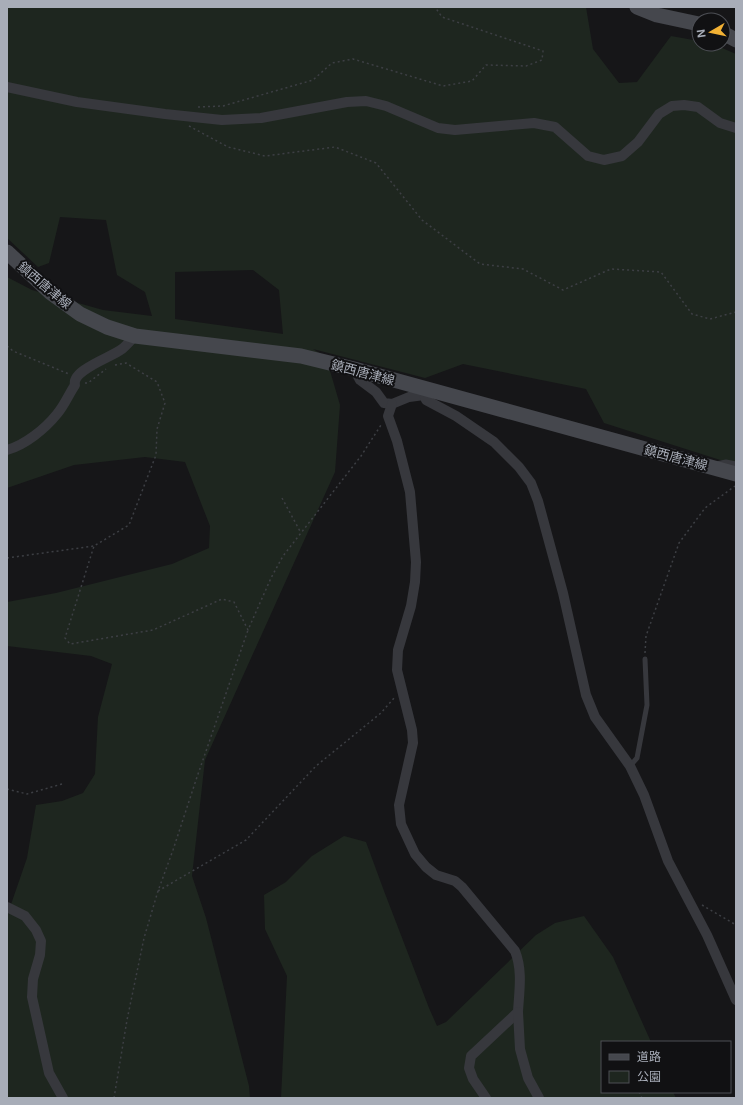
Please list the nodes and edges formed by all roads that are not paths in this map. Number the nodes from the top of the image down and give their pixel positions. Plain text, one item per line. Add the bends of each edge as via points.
1 (637, 7) edge
2 (691, 22) edge
3 (7, 87) edge
4 (736, 128) edge
5 (7, 252) edge
6 (135, 336) junction
7 (354, 369) junction
8 (425, 392) junction
9 (392, 404) junction
10 (7, 450) edge
11 (736, 464) edge
12 (705, 466) junction
13 (736, 474) edge
14 (645, 659) road end
15 (630, 766) junction
16 (7, 907) edge
17 (736, 1000) edge
18 (518, 1012) junction
19 (63, 1098) edge
20 (486, 1098) edge
21 (538, 1098) edge

1 - 2 main road via 657,15
3 - 4 street via 77,102 222,120 261,118 347,102 366,102 386,106 438,128 455,130 534,123 555,127 588,156 604,160 622,156 638,142 659,114 672,106 698,107 720,123
5 - 6 main road, 鎮西唐津線 via 51,293 80,314 107,327
6 - 7 main road, 鎮西唐津線 via 301,356
6 - 10 street via 121,350 98,362 75,381 57,414 35,436 16,448
7 - 8 main road, 鎮西唐津線
7 - 9 street via 360,380 376,392 384,403
8 - 9 street
8 - 12 main road, 鎮西唐津線
8 - 15 street via 426,400 456,416 494,442 531,483 563,593 586,695 595,717
9 - 18 street via 388,416 410,492 416,562 416,582 398,650 397,670 413,744 398,805 401,824 415,854 426,867 436,875 455,881 462,887 515,951 519,961 520,981
11 - 12 lane via 726,462
12 - 13 main road, 鎮西唐津線
14 - 15 lane via 648,705 637,758
15 - 17 street via 644,795 668,861 707,935
16 - 19 street via 25,916 41,941 32,997 49,1073
18 - 20 street via 471,1056 469,1068
18 - 21 street via 520,1049 528,1078

